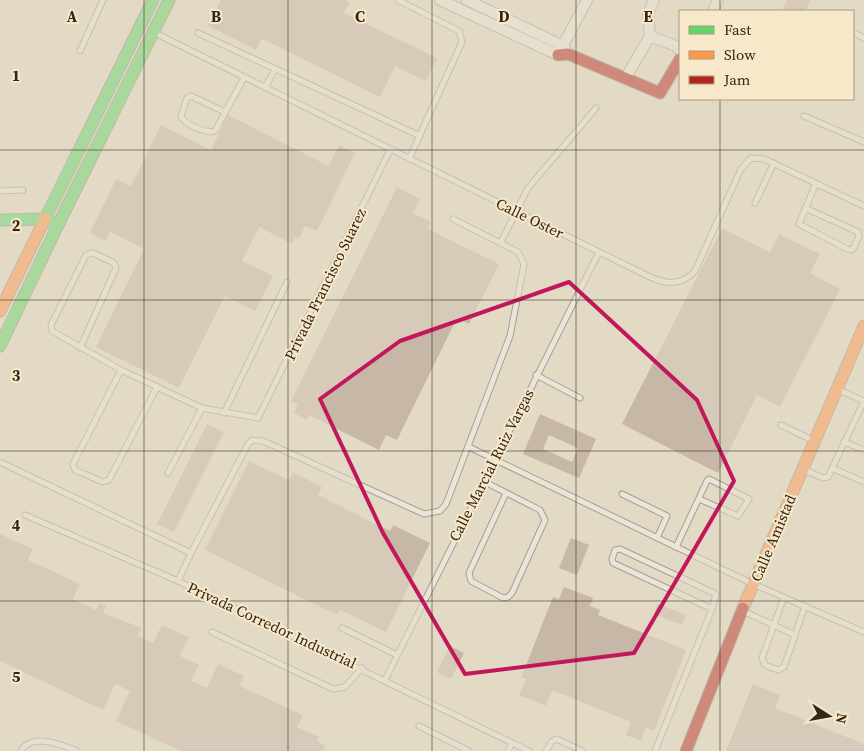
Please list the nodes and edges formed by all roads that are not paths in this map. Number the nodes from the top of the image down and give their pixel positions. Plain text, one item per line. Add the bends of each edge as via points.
1 (103, 0) edge
2 (153, 0) edge
3 (169, 0) edge
4 (398, 0) edge
5 (440, 0) edge
6 (468, 0) edge
7 (587, 0) edge
8 (654, 0) edge
9 (461, 4) edge
10 (141, 25) junction
11 (154, 32) junction
12 (198, 33) dead end
13 (650, 36) junction
14 (679, 49) edge
15 (80, 51) dead end
16 (563, 52) junction
17 (679, 61) edge
18 (275, 68) junction
19 (244, 78) junction
20 (625, 79) junction
21 (265, 88) junction
22 (596, 108) dead end
23 (225, 112) junction
24 (804, 116) dead end
25 (420, 136) junction
26 (864, 142) edge
27 (390, 150) junction
28 (409, 159) junction
29 (774, 163) junction
30 (816, 183) junction
31 (23, 190) dead end
32 (0, 191) edge
33 (755, 203) dead end
34 (864, 206) edge
35 (805, 208) junction
36 (515, 211) junction
37 (45, 219) junction
38 (453, 219) dead end
39 (0, 220) edge
40 (58, 225) junction
41 (501, 242) junction
42 (599, 252) junction
43 (287, 282) dead end
44 (0, 311) edge
45 (864, 326) edge
46 (0, 346) edge
47 (80, 348) junction
48 (121, 370) junction
49 (536, 375) junction
50 (157, 387) junction
51 (837, 389) junction
52 (580, 398) dead end
53 (864, 401) edge
54 (202, 408) junction
55 (224, 413) junction
56 (781, 425) dead end
57 (814, 441) junction
58 (844, 442) junction
59 (469, 447) junction
60 (864, 450) edge
61 (494, 459) junction
62 (0, 462) edge
63 (832, 468) junction
64 (802, 469) junction
65 (168, 474) dead end
66 (482, 481) junction
67 (864, 482) edge
68 (506, 493) junction
69 (622, 494) dead end
70 (699, 499) junction
71 (25, 515) dead end
72 (657, 538) junction
73 (676, 547) junction
74 (191, 553) junction
75 (178, 581) junction
76 (753, 584) junction
77 (784, 597) junction
78 (805, 606) junction
79 (712, 609) junction
80 (742, 611) junction
81 (774, 625) junction
82 (342, 628) dead end
83 (212, 632) dead end
84 (864, 632) edge
85 (795, 635) junction
86 (397, 655) junction
87 (362, 668) junction
88 (384, 680) junction
89 (419, 726) dead end
90 (512, 743) junction
91 (21, 751) edge
92 (77, 751) edge
93 (469, 751) edge
94 (508, 751) edge
95 (528, 751) edge
96 (546, 751) edge
97 (582, 751) edge
98 (655, 751) edge
99 (686, 751) edge

1 - 15 lane
2 - 10 main road
3 - 11 main road
4 - 25 lane via 459,31 462,36
5 - 9 street
6 - 16 street
7 - 16 street
8 - 13 street via 648,14
9 - 16 street
10 - 11 lane, Calle Oster
10 - 37 main road
11 - 19 lane, Calle Oster
11 - 40 main road
12 - 18 lane
13 - 14 street
13 - 20 street
16 - 20 main road
17 - 20 main road via 662,92
18 - 21 lane
18 - 25 lane
19 - 21 lane, Calle Oster
19 - 23 lane
21 - 27 lane, Calle Oster
22 - 36 lane via 528,188
23 - 23 lane via 212,132 183,120 181,116 187,98 192,96
24 - 26 lane
25 - 28 lane
27 - 28 lane, Calle Oster
27 - 55 lane, Privada Francisco Suarez via 258,418
28 - 36 lane, Calle Oster
29 - 30 lane, Calle Oster
29 - 33 lane
29 - 42 lane, Calle Oster via 751,158 745,163 700,264 682,282 656,280
30 - 34 lane, Calle Oster
30 - 35 lane
31 - 32 lane
35 - 35 lane via 800,226 849,250 853,249 858,232
36 - 41 lane
36 - 42 lane, Calle Oster
37 - 39 main road
37 - 40 main road
37 - 44 main road
38 - 41 lane
40 - 46 main road
41 - 59 lane via 518,252 524,264 513,326
42 - 49 lane, Calle Marcial Ruiz Vargas
43 - 55 lane
45 - 51 main road, Calle Amistad
47 - 47 lane via 116,268 114,263 93,253 86,255 50,325 52,331
47 - 48 lane
48 - 50 lane
48 - 50 lane via 73,464 75,470 103,482 109,480
49 - 52 lane
49 - 61 lane, Calle Marcial Ruiz Vargas
50 - 54 lane
51 - 53 lane
51 - 57 main road, Calle Amistad
53 - 58 lane
54 - 55 lane
54 - 65 lane
56 - 57 lane
57 - 64 main road, Calle Amistad
58 - 60 lane
58 - 63 lane
59 - 61 lane
59 - 74 lane, Privada Corredor Industrial via 446,504 432,514 424,514 263,441 252,440
61 - 66 lane, Calle Marcial Ruiz Vargas
61 - 72 lane
62 - 74 lane
63 - 64 lane via 826,478
63 - 67 lane
64 - 76 main road, Calle Amistad
66 - 68 lane
66 - 86 lane, Calle Marcial Ruiz Vargas
68 - 68 lane via 540,510 545,520 512,593 503,598 471,581 469,573
69 - 72 lane via 667,516
70 - 70 lane via 711,479 749,498 738,516
70 - 73 lane
71 - 75 lane
72 - 73 lane
73 - 76 lane
74 - 75 lane, Privada Corredor Industrial
75 - 87 lane, Privada Corredor Industrial
76 - 77 lane
76 - 80 main road, Calle Amistad
77 - 78 lane
77 - 81 lane
78 - 84 lane
78 - 85 lane
79 - 79 lane via 714,592 620,549 615,550 613,563
79 - 98 lane
80 - 81 lane
80 - 99 main road, Calle Amistad
81 - 85 lane
81 - 85 lane via 762,658 765,665 778,670 784,667
82 - 86 lane
83 - 87 lane via 333,689 345,686
86 - 88 lane, Calle Marcial Ruiz Vargas
87 - 88 lane, Privada Corredor Industrial
88 - 90 lane, Privada Corredor Industrial
89 - 93 lane
90 - 94 lane
90 - 95 lane, Privada Corredor Industrial
91 - 92 lane via 34,742 52,743
96 - 97 lane via 557,739

